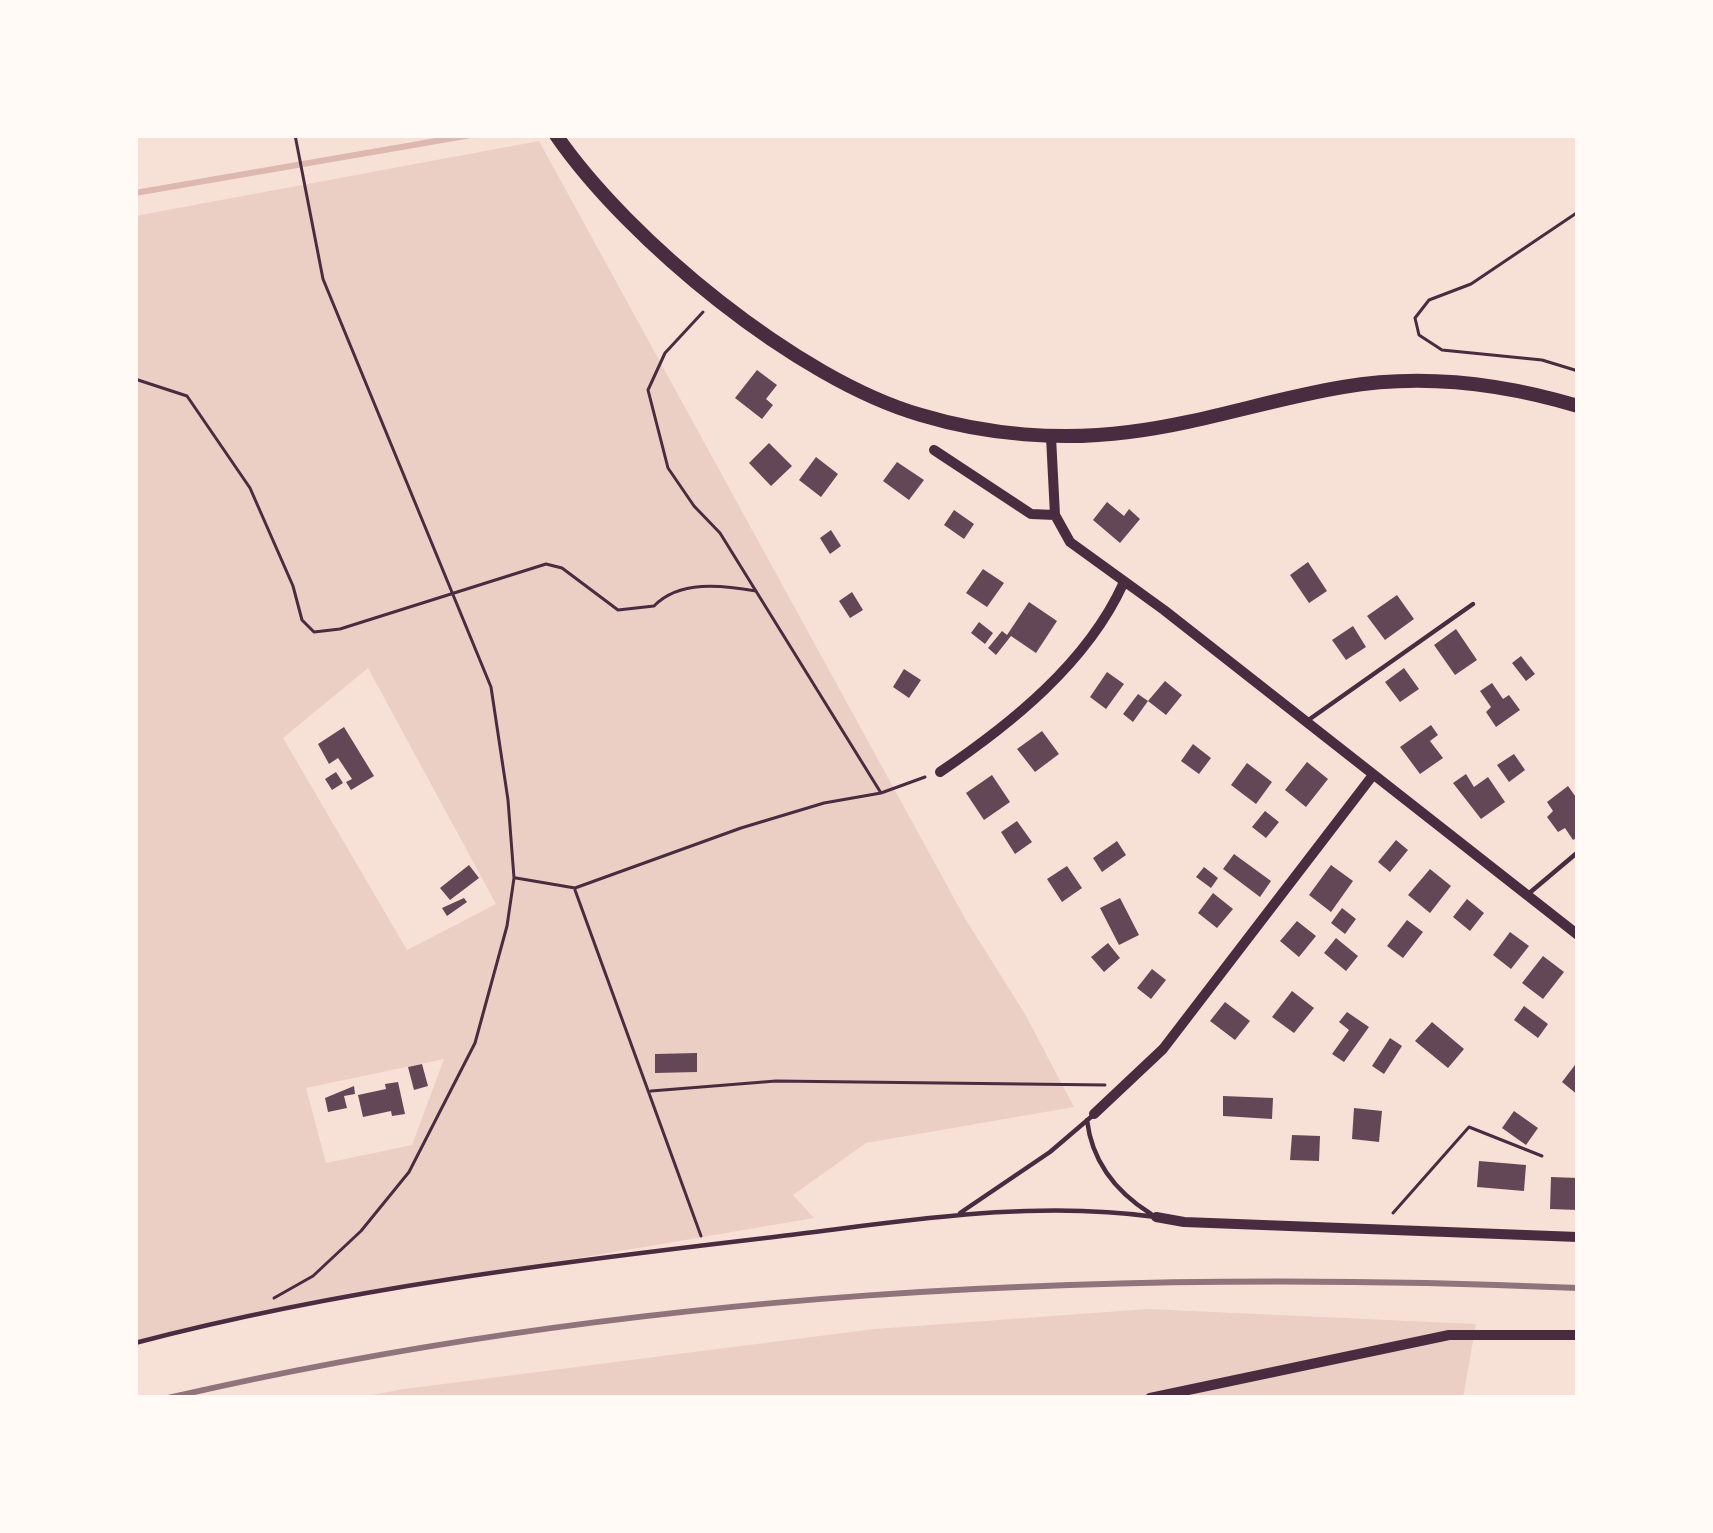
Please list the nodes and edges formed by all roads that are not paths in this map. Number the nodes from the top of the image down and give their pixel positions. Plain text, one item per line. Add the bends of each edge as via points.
1 (556, 135) edge
2 (1578, 406) edge
3 (1051, 437) junction
4 (934, 451) dead end
5 (1055, 515) junction
6 (1123, 584) junction
7 (1473, 604) dead end
8 (1307, 721) junction
9 (940, 772) road end
10 (1372, 775) junction
11 (1578, 852) edge
12 (1527, 895) junction
13 (1578, 935) edge
14 (1091, 1117) junction
15 (956, 1216) junction
16 (1156, 1217) junction
17 (1578, 1237) edge
18 (1578, 1334) edge
19 (135, 1342) edge
20 (1150, 1398) edge

1 - 3 main road via 628,219 717,297 819,368 923,416
2 - 3 main road via 1483,384 1378,382 1156,428
3 - 5 street
4 - 5 street via 1031,514
5 - 6 street via 1070,542
6 - 8 street
6 - 9 street via 1097,633 1002,730
7 - 8 lane
8 - 10 street
10 - 12 street
10 - 14 street via 1162,1049
11 - 12 lane
12 - 13 street
14 - 15 lane
14 - 16 lane via 1096,1160
15 - 16 lane via 1026,1208
15 - 19 lane via 511,1270 249,1313
16 - 17 street
18 - 20 street via 1449,1335

